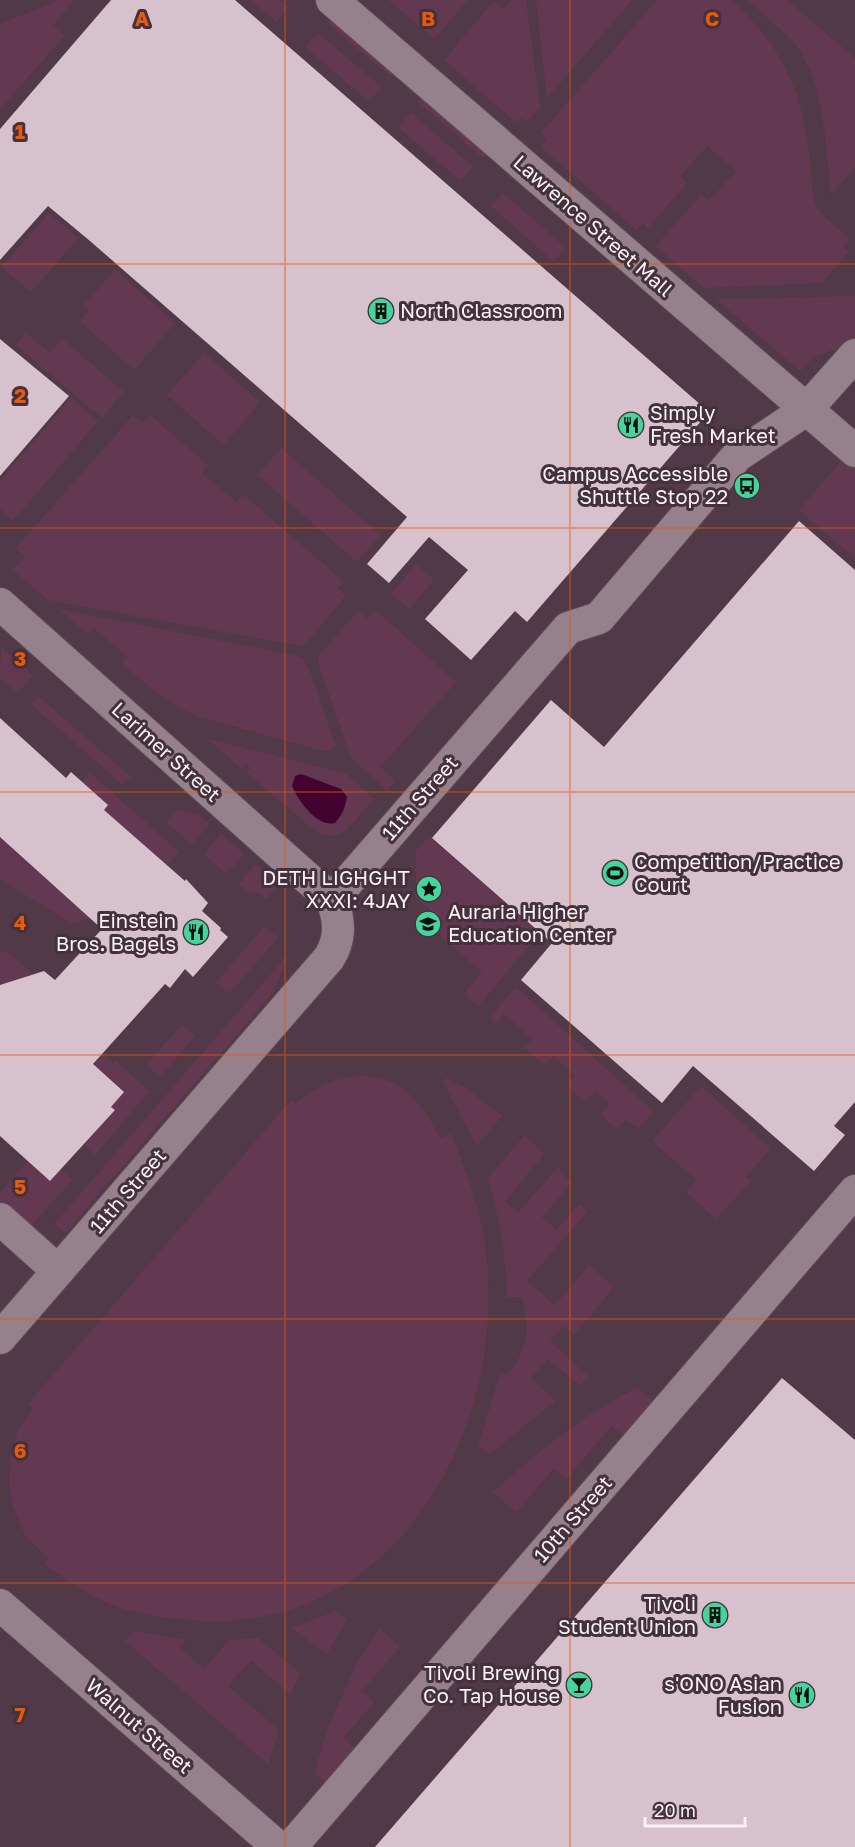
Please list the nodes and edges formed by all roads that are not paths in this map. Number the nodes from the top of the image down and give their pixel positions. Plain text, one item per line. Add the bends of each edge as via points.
1 (332, 0) edge
2 (855, 355) edge
3 (806, 410) junction
4 (855, 452) edge
5 (0, 604) edge
6 (332, 900) junction
7 (855, 1191) edge
8 (0, 1219) edge
9 (58, 1271) junction
10 (0, 1338) edge
11 (0, 1605) edge
12 (278, 1847) edge
13 (291, 1847) edge

1 - 3 street, Lawrence Street Mall
2 - 3 street, 11th Street
3 - 4 street, Lawrence Street Mall
3 - 6 street, 11th Street via 737,456 599,618 568,628
5 - 6 street, Larimer Street
6 - 9 street, 11th Street via 339,928 329,958
7 - 13 street, 10th Street
8 - 9 street
9 - 10 street, 11th Street
11 - 12 street, Walnut Street

